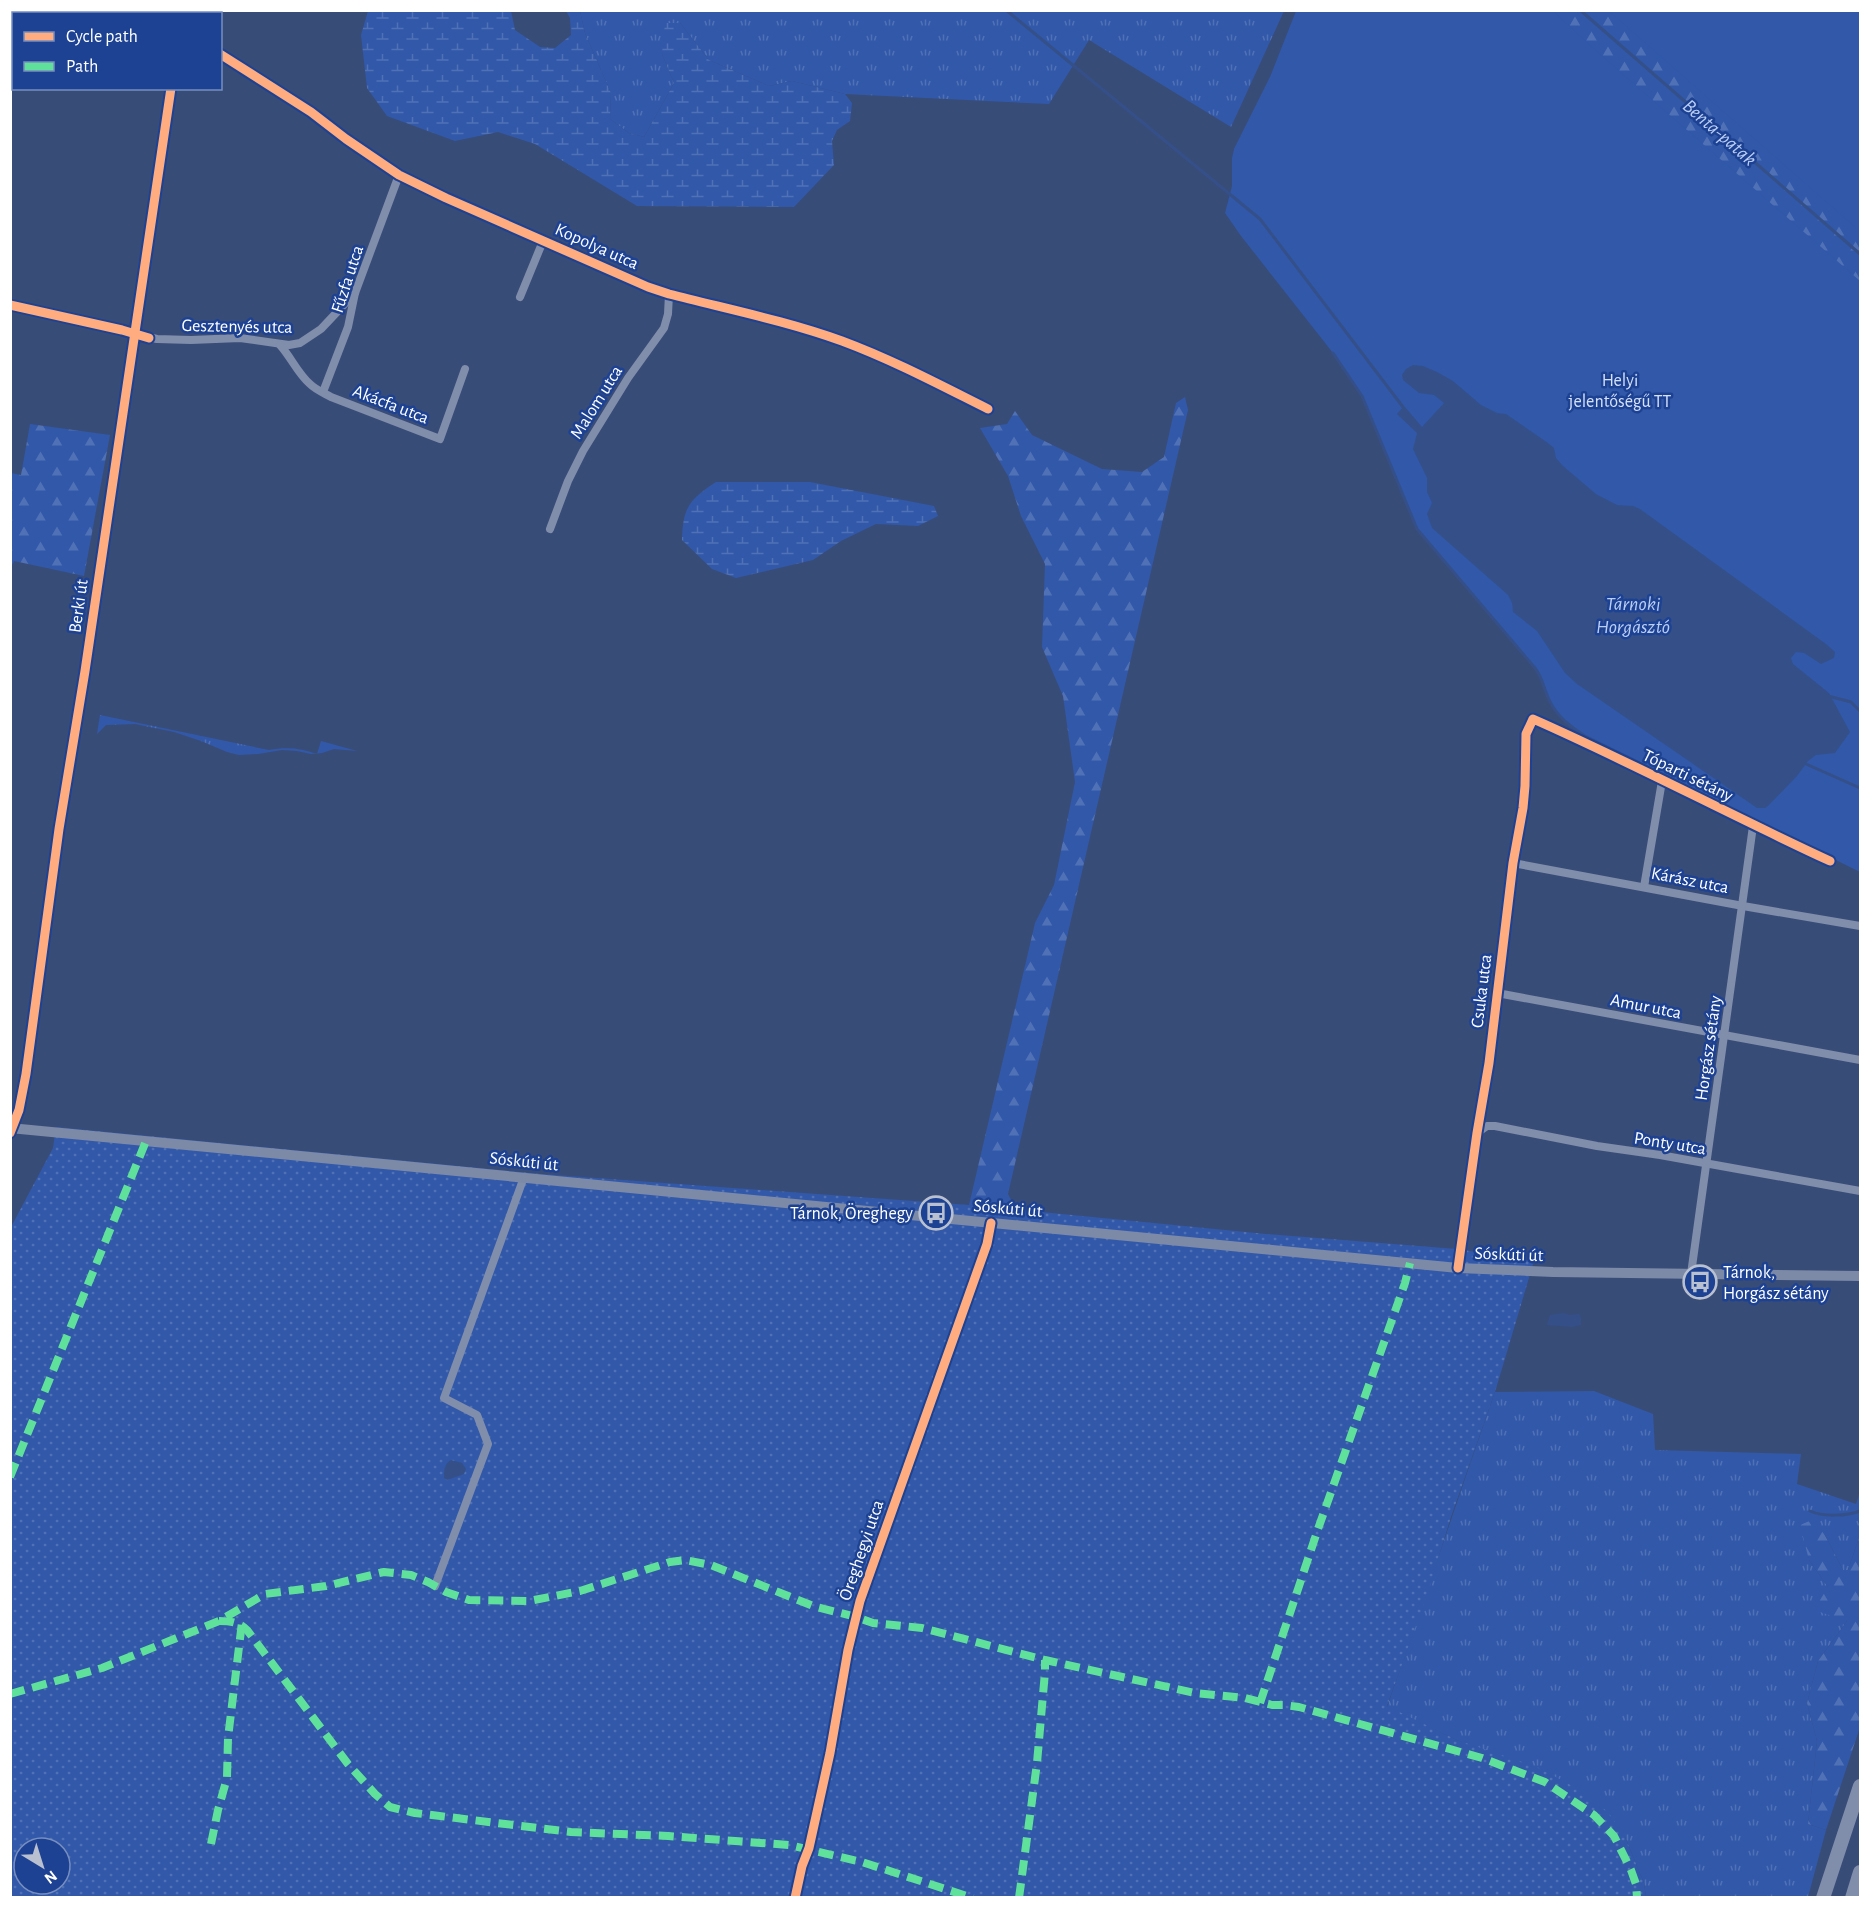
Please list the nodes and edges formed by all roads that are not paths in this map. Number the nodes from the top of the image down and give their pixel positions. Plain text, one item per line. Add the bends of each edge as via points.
1 (222, 55) edge
2 (171, 90) edge
3 (399, 175) junction
4 (543, 241) junction
5 (355, 293) junction
6 (669, 294) junction
7 (520, 297) dead end
8 (10, 305) edge
9 (135, 334) junction
10 (280, 344) junction
11 (465, 369) dead end
12 (323, 392) junction
13 (988, 410) dead end
14 (550, 529) dead end
15 (1533, 719) joint
16 (1662, 781) junction
17 (1753, 826) junction
18 (1830, 861) dead end
19 (1514, 863) junction
20 (1644, 886) junction
21 (1743, 906) junction
22 (1860, 926) edge
23 (1497, 993) junction
24 (1724, 1036) junction
25 (1860, 1060) edge
26 (11, 1130) edge
27 (1477, 1133) junction
28 (1707, 1164) junction
29 (524, 1177) junction
30 (1860, 1191) edge
31 (991, 1223) junction
32 (1458, 1268) junction
33 (1691, 1274) junction
34 (1860, 1276) edge
35 (435, 1586) dead end
36 (1860, 1786) edge
37 (1860, 1872) edge
38 (795, 1898) edge
39 (1823, 1898) edge
40 (1852, 1898) edge

1 - 3 street, Kopolya utca
2 - 9 street, Berki út
3 - 4 street, Kopolya utca
3 - 5 street, Fűzfa utca
4 - 6 street, Kopolya utca
4 - 7 street
5 - 10 street, Gesztenyés utca via 310,337 300,343
5 - 12 street, Fűzfa utca via 348,327
6 - 13 street, Kopolya utca via 842,341 917,373
6 - 14 street, Malom utca via 664,328 582,451
8 - 9 street, Gesztenyés utca
9 - 10 street, Gesztenyés utca via 167,340 240,338
9 - 26 street, Berki út via 59,829 26,1074
10 - 12 street, Akácfa utca via 309,384
11 - 12 street, Akácfa utca via 440,439
15 - 16 street, Tóparti sétány
15 - 19 street, Csuka utca via 1526,734 1525,786
16 - 17 street, Tóparti sétány
16 - 20 street
17 - 18 street, Tóparti sétány
17 - 21 street, Horgász sétány
19 - 20 street, Kárász utca
19 - 23 street, Csuka utca
20 - 21 street, Kárász utca
21 - 22 street, Kárász utca
21 - 24 street, Horgász sétány
23 - 24 street, Amur utca
23 - 27 street, Csuka utca
24 - 25 street, Amur utca
24 - 28 street, Horgász sétány
26 - 29 main road, Sóskúti út
27 - 28 street, Ponty utca via 1495,1126
27 - 32 street, Csuka utca
28 - 30 street, Ponty utca
28 - 33 street, Horgász sétány
29 - 31 main road, Sóskúti út
29 - 35 street via 444,1398 477,1415 488,1444
31 - 32 main road, Sóskúti út
31 - 38 street, Öreghegyi utca via 987,1244 860,1601 826,1774
32 - 33 main road, Sóskúti út
33 - 34 main road, Sóskúti út
36 - 39 highway
37 - 40 highway

